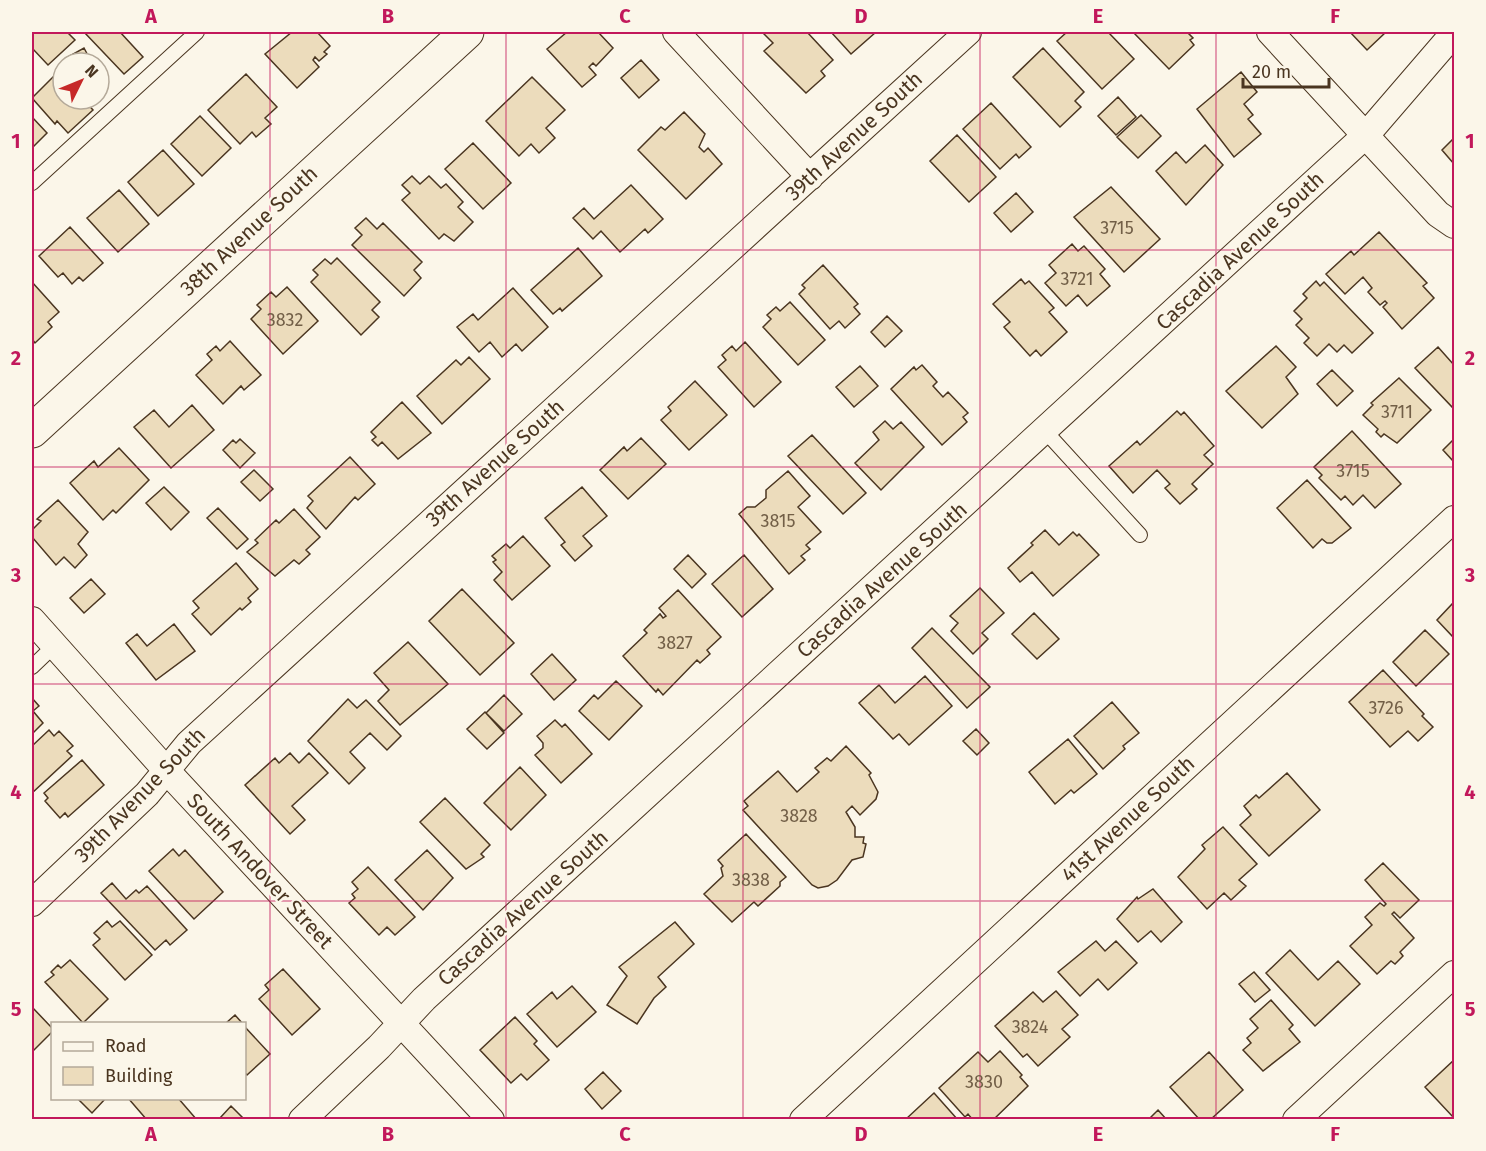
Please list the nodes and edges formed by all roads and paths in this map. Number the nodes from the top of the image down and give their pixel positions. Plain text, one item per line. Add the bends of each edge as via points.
1 (197, 32) edge
2 (467, 32) edge
3 (676, 32) edge
4 (968, 32) edge
5 (1270, 32) edge
6 (1455, 33) edge
7 (1366, 134) junction
8 (810, 177) junction
9 (32, 183) edge
10 (1455, 225) edge
11 (32, 431) edge
12 (1045, 431) junction
13 (1455, 519) edge
14 (1140, 535) dead end
15 (32, 620) edge
16 (55, 645) junction
17 (32, 667) edge
18 (166, 770) junction
19 (32, 903) edge
20 (1455, 974) edge
21 (401, 1023) junction
22 (302, 1119) edge
23 (491, 1119) edge
24 (802, 1119) edge
25 (1296, 1119) edge

1 - 9 lane
2 - 11 street, 38th Avenue South
3 - 8 street
4 - 8 street, 39th Avenue South
5 - 7 street
6 - 7 street, Cascadia Avenue South
7 - 10 street via 1438,214
7 - 12 street, Cascadia Avenue South
8 - 18 street, 39th Avenue South via 189,743
12 - 14 lane
12 - 21 street, Cascadia Avenue South
13 - 24 street, 41st Avenue South
15 - 16 street, South Andover Street
16 - 17 lane
16 - 18 street, South Andover Street
18 - 19 street, 39th Avenue South via 147,794
18 - 21 street, South Andover Street
20 - 25 street
21 - 22 street, Cascadia Avenue South
21 - 23 street, South Andover Street

